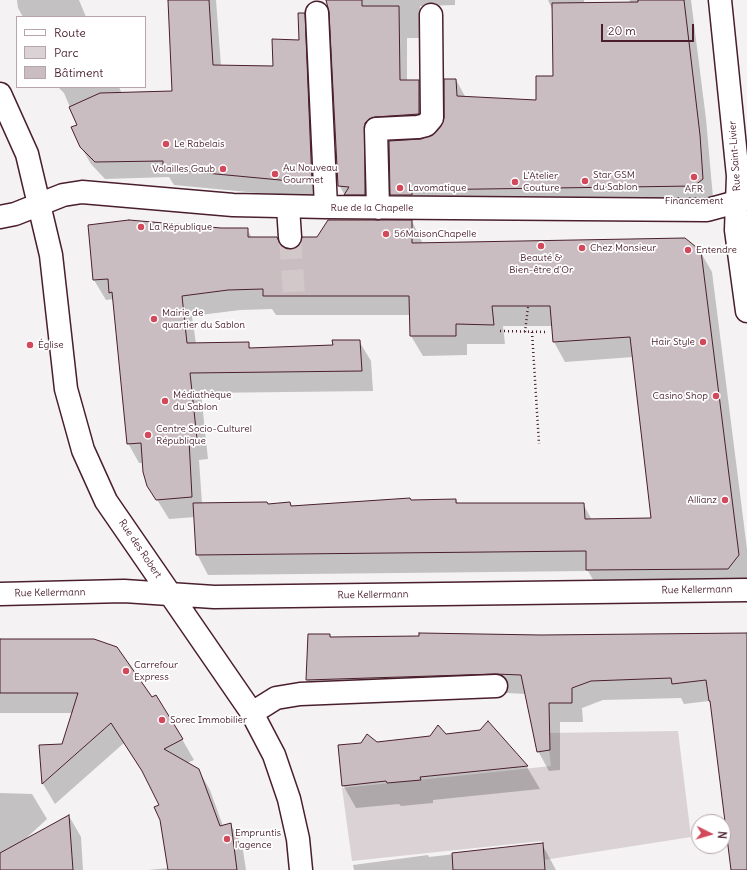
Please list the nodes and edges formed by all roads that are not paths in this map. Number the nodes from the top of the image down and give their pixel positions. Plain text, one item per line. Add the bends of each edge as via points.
1 (720, 0) edge
2 (317, 13) dead end
3 (431, 15) dead end
4 (0, 94) edge
5 (742, 200) edge
6 (39, 205) junction
7 (288, 207) junction
8 (326, 207) junction
9 (378, 208) junction
10 (0, 218) edge
11 (290, 237) tunnel mouth
12 (747, 311) edge
13 (747, 590) edge
14 (169, 593) junction
15 (0, 594) edge
16 (496, 686) dead end
17 (252, 712) junction
18 (301, 870) edge

1 - 5 street, Rue Saint-Livier
2 - 8 street
3 - 9 street via 432,118 426,125 418,127 376,129
4 - 6 street, Rue des Robert via 26,154
5 - 9 street, Rue de la Chapelle via 707,210
5 - 12 street, Rue Saint-Livier via 736,230
6 - 7 street, Rue de la Chapelle via 63,195 82,192
6 - 10 street, Rue de la Chapelle
6 - 14 street, Rue des Robert via 51,255 66,389 83,450 106,501
7 - 8 street, Rue de la Chapelle
7 - 11 street
8 - 9 street, Rue de la Chapelle
13 - 14 street, Rue Kellermann via 214,597
14 - 15 street, Rue Kellermann
14 - 17 street, Rue des Robert
16 - 17 street via 300,694 276,698
17 - 18 street, Rue des Robert via 274,755 289,799 298,839

